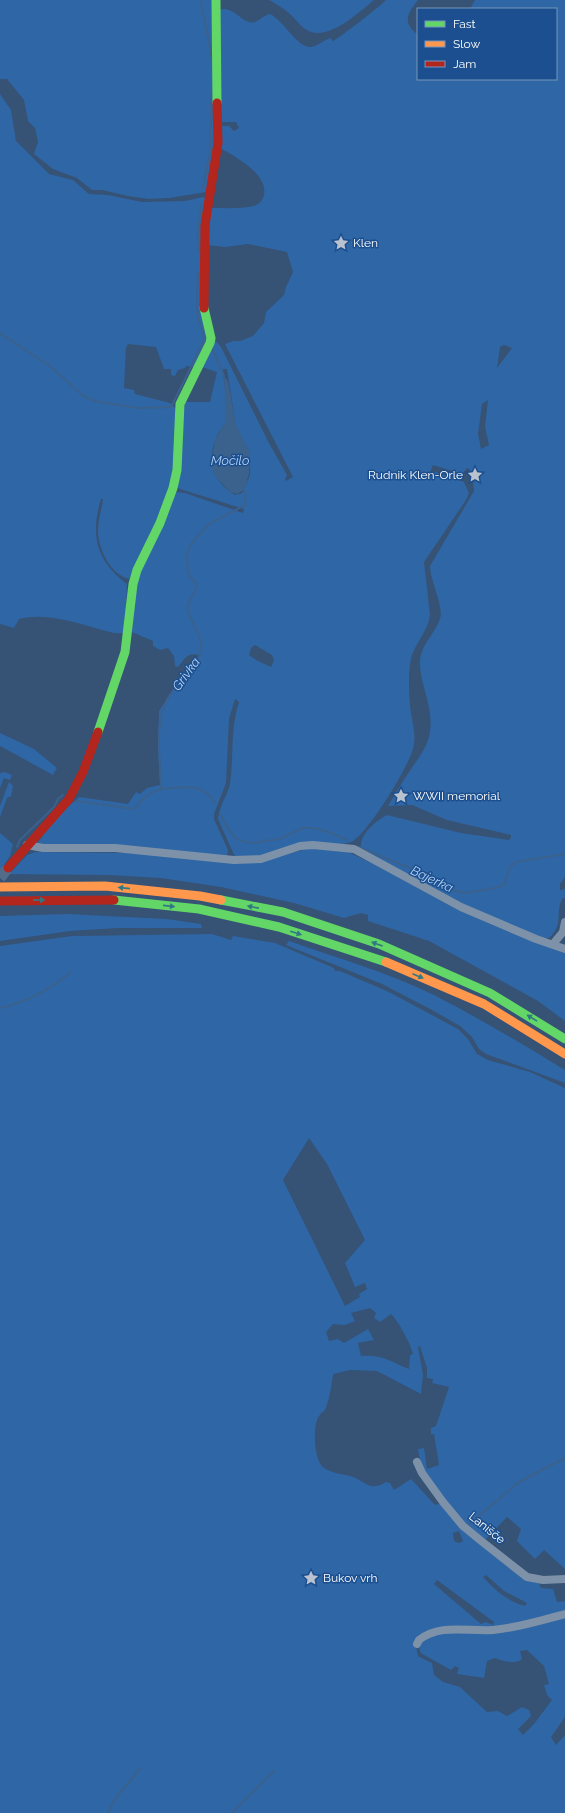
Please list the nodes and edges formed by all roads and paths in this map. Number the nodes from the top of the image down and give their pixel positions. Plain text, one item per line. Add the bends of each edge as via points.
1 (216, 0) edge
2 (28, 845) junction
3 (8, 868) tunnel mouth
4 (0, 888) edge
5 (0, 901) edge
6 (565, 922) edge
7 (553, 944) junction
8 (565, 949) edge
9 (565, 1039) edge
10 (565, 1054) edge
11 (417, 1462) dead end
12 (565, 1579) edge
13 (565, 1614) edge
14 (417, 1644) dead end

1 - 2 main road via 218,143 205,225 203,296 210,343 180,404 177,470 173,488 135,577 125,652 105,714 83,772 69,799
2 - 3 main road
2 - 7 street via 43,848 115,848 234,860 261,859 300,846 354,848 461,907
9 -> 4 main road via 490,993 379,944 283,912 200,896 105,886
5 -> 10 main road via 104,899 200,909 279,927 379,959 484,1004
6 - 7 street via 563,932
7 - 8 street
11 - 12 street, Lanišče via 443,1502 463,1526 480,1540 527,1576 543,1580
13 - 14 street via 493,1630 456,1628 430,1633 418,1640

